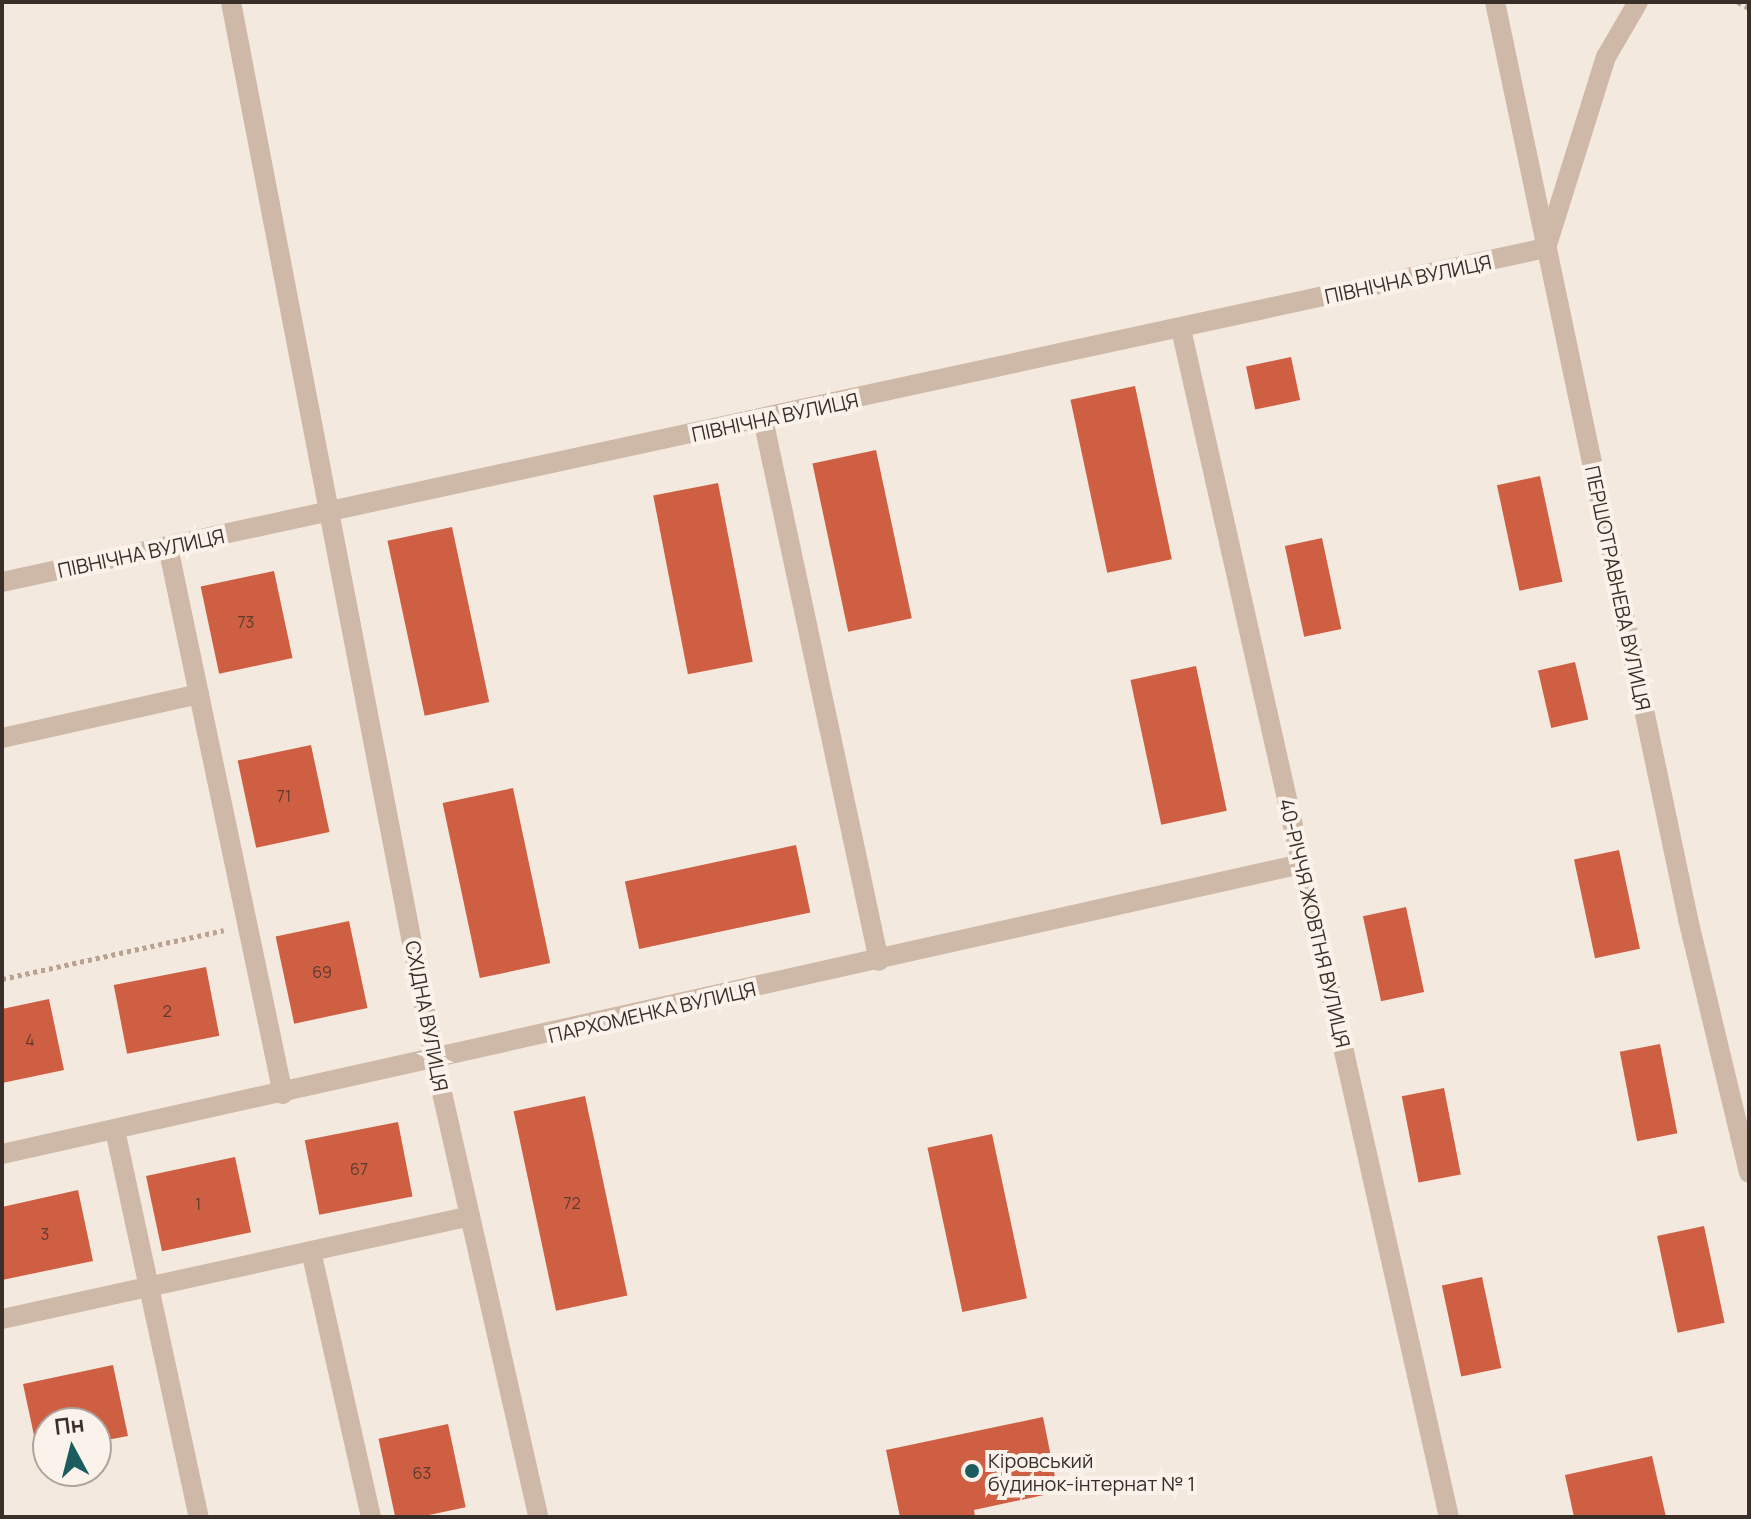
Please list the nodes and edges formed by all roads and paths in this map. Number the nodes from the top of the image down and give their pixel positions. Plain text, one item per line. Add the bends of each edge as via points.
1 (231, 2) edge
2 (1495, 2) edge
3 (1638, 2) edge
4 (1738, 2) edge
5 (1749, 8) edge
6 (1546, 248) junction
7 (1181, 329) junction
8 (763, 419) junction
9 (331, 513) junction
10 (168, 547) junction
11 (2, 582) edge
12 (199, 694) junction
13 (2, 738) edge
14 (1301, 864) junction
15 (247, 925) junction
16 (879, 961) junction
17 (2, 979) edge
18 (435, 1062) junction
19 (283, 1094) junction
20 (115, 1130) junction
21 (2, 1154) edge
22 (1749, 1173) edge
23 (470, 1216) junction
24 (311, 1251) junction
25 (149, 1287) junction
26 (2, 1319) edge
27 (199, 1517) edge
28 (371, 1517) edge
29 (538, 1517) edge
30 (1449, 1517) edge

1 - 9 street, СХІДНА ВУЛИЦЯ
2 - 6 street, ПЕРШОТРАВНЕВА ВУЛИЦЯ
3 - 6 street via 1606,57
4 - 5 path
6 - 7 street, ПІВНІЧНА ВУЛИЦЯ
6 - 22 street, ПЕРШОТРАВНЕВА ВУЛИЦЯ
7 - 8 street, ПІВНІЧНА ВУЛИЦЯ
7 - 14 street, 40-РІЧЧЯ ЖОВТНЯ ВУЛИЦЯ
8 - 9 street, ПІВНІЧНА ВУЛИЦЯ
8 - 16 street
9 - 10 street, ПІВНІЧНА ВУЛИЦЯ
9 - 18 street, СХІДНА ВУЛИЦЯ
10 - 11 street, ПІВНІЧНА ВУЛИЦЯ
10 - 12 street
12 - 13 street
12 - 15 street
14 - 16 street, ПАРХОМЕНКА ВУЛИЦЯ
14 - 30 street, 40-РІЧЧЯ ЖОВТНЯ ВУЛИЦЯ
15 - 17 path
15 - 19 street
16 - 18 street, ПАРХОМЕНКА ВУЛИЦЯ
18 - 19 street, ПАРХОМЕНКА ВУЛИЦЯ
18 - 23 street, СХІДНА ВУЛИЦЯ
19 - 20 street, ПАРХОМЕНКА ВУЛИЦЯ
20 - 21 street, ПАРХОМЕНКА ВУЛИЦЯ
20 - 25 street
23 - 24 street
23 - 29 street, СХІДНА ВУЛИЦЯ
24 - 25 street
24 - 28 street
25 - 26 street
25 - 27 street

